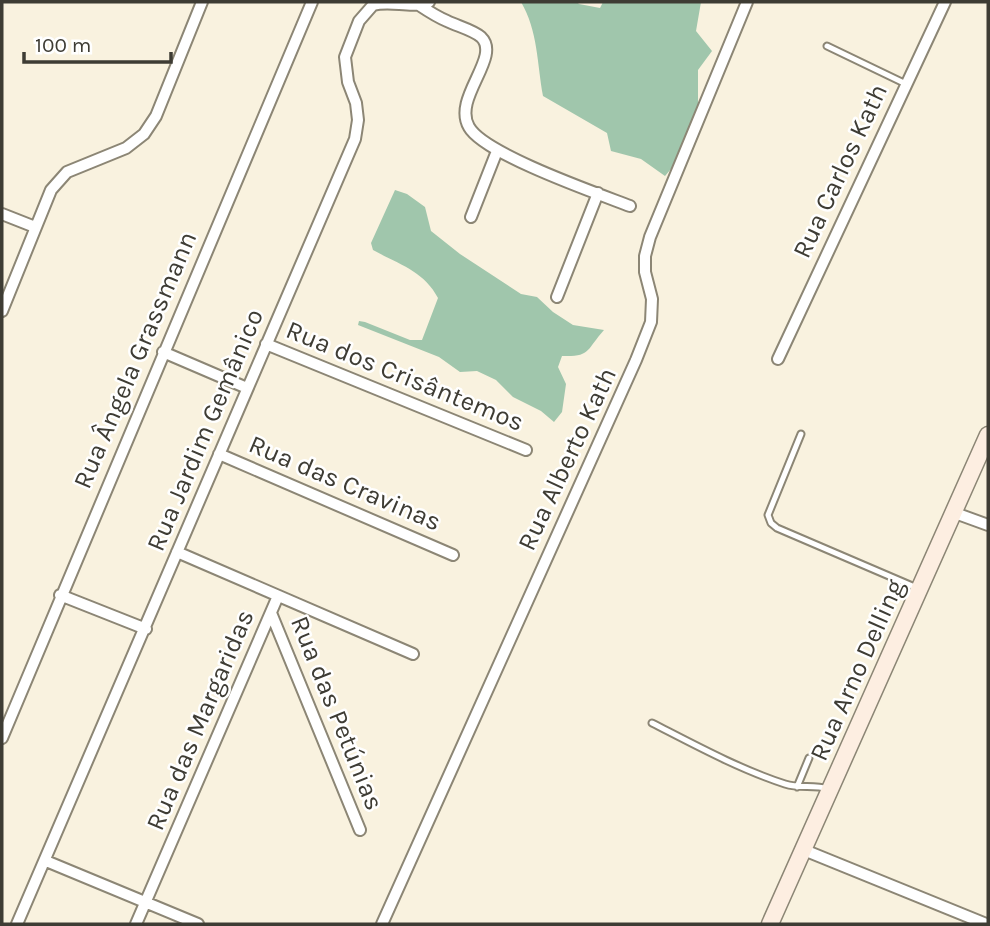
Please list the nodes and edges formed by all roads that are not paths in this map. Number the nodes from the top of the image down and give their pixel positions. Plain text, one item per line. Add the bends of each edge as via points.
1 (202, 2) edge
2 (312, 2) edge
3 (747, 2) edge
4 (945, 2) edge
5 (424, 4) edge
6 (827, 46) dead end
7 (906, 84) junction
8 (497, 151) junction
9 (597, 193) junction
10 (630, 206) dead end
11 (2, 214) edge
12 (471, 217) dead end
13 (35, 227) junction
14 (557, 297) dead end
15 (2, 311) edge
16 (266, 344) junction
17 (163, 352) junction
18 (778, 359) dead end
19 (247, 388) junction
20 (801, 434) dead end
21 (988, 435) edge
22 (526, 450) dead end
23 (219, 454) junction
24 (955, 513) junction
25 (988, 525) edge
26 (177, 552) junction
27 (453, 555) dead end
28 (920, 589) junction
29 (60, 595) junction
30 (278, 596) junction
31 (271, 613) junction
32 (146, 629) junction
33 (413, 654) dead end
34 (652, 723) dead end
35 (2, 738) edge
36 (809, 758) dead end
37 (797, 787) junction
38 (831, 790) junction
39 (360, 830) dead end
40 (804, 850) junction
41 (46, 861) junction
42 (145, 903) junction
43 (18, 924) edge
44 (136, 924) edge
45 (198, 924) edge
46 (382, 924) edge
47 (770, 924) edge
48 (986, 924) edge

1 - 13 street via 156,116 144,134 126,148 67,172 51,190
2 - 17 street, Rua Ângela Grassmann
3 - 46 street, Rua Alberto Kath via 650,237 645,272 652,299 651,322 636,360
4 - 7 street, Rua Carlos Kath
5 - 8 street via 485,43 485,61 463,108 475,135
5 - 16 street, Rua Jardim Gemânico via 383,2 373,5 359,20 345,57 357,111 355,139
6 - 7 lane
7 - 18 street, Rua Carlos Kath
8 - 9 street
8 - 12 street
9 - 10 street
9 - 14 street
11 - 13 street
13 - 15 street
16 - 19 street, Rua Jardim Gemânico
16 - 22 street, Rua dos Crisântemos
17 - 19 street
17 - 29 street, Rua Ângela Grassmann
19 - 23 street, Rua Jardim Gemânico
20 - 28 lane via 768,515 771,523
21 - 24 street, Rua Arno Delling
23 - 26 street, Rua Jardim Gemânico
23 - 27 street, Rua das Cravinas
24 - 25 street
24 - 28 street, Rua Arno Delling
26 - 30 street, Rua das Margaridas
26 - 32 street, Rua Jardim Gemânico
28 - 38 street, Rua Arno Delling
29 - 32 street
29 - 35 street, Rua Ângela Grassmann
30 - 31 street, Rua das Margaridas
30 - 33 street
31 - 39 street, Rua das Petúnias
31 - 42 street, Rua das Margaridas
32 - 41 street, Rua Jardim Gemânico
34 - 37 lane via 727,760
36 - 37 lane
37 - 38 lane
38 - 40 street, Rua Arno Delling
40 - 47 street, Rua Arno Delling
40 - 48 street
41 - 42 street
41 - 43 street, Rua Jardim Gemânico
42 - 44 street, Rua das Margaridas
42 - 45 street

